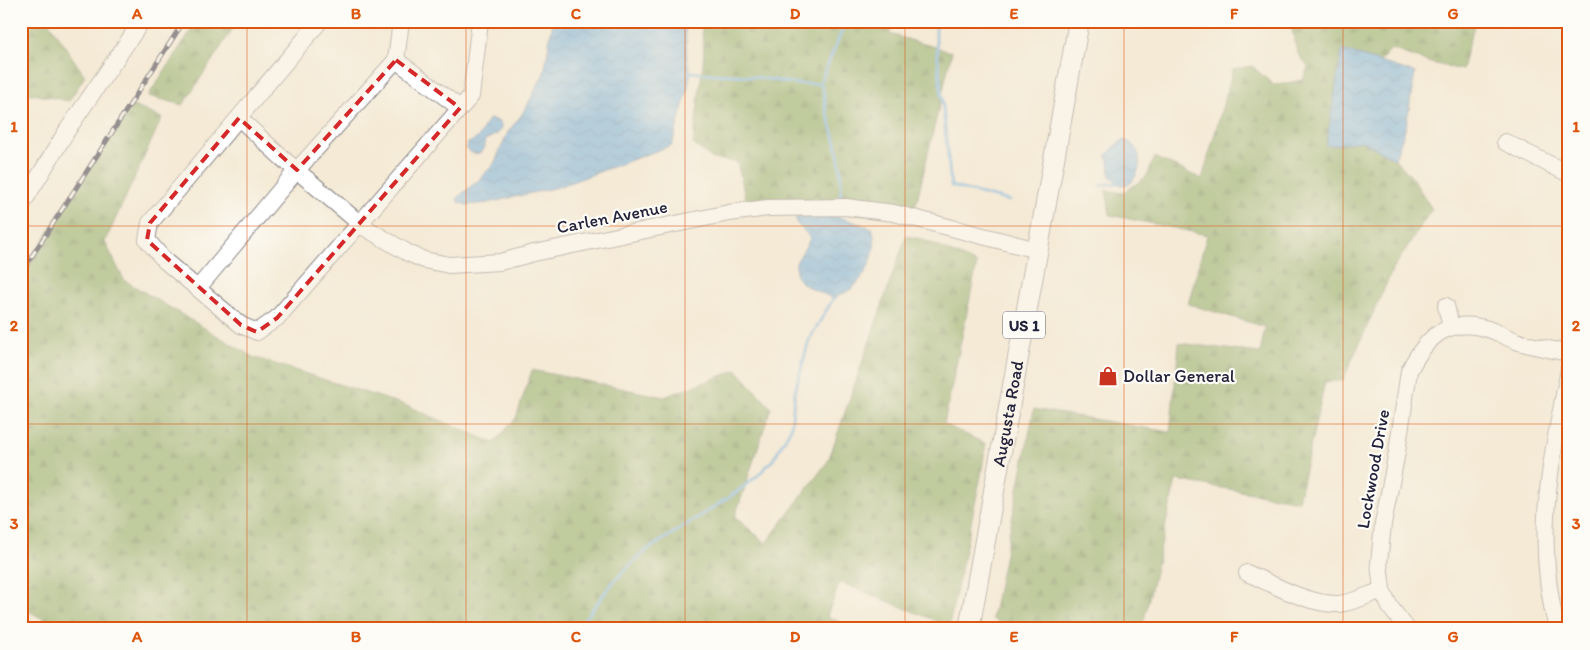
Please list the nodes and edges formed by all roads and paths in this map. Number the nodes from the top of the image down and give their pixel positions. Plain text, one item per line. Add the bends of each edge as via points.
1 (142, 21) edge
2 (320, 21) edge
3 (401, 21) edge
4 (480, 21) edge
5 (1079, 21) edge
6 (396, 60) junction
7 (460, 108) junction
8 (239, 118) junction
9 (1505, 142) dead end
10 (297, 170) junction
11 (1569, 174) edge
12 (21, 206) edge
13 (359, 223) junction
14 (1037, 250) junction
15 (198, 288) junction
16 (1446, 306) dead end
17 (1451, 326) junction
18 (1569, 353) edge
19 (1569, 369) edge
20 (1247, 573) dead end
21 (1382, 590) junction
22 (969, 629) edge
23 (1407, 629) edge
24 (1557, 629) edge

1 - 12 street via 68,129
2 - 8 street
3 - 6 street
4 - 7 street via 471,96
5 - 14 main road, Augusta Road / US 1
6 - 7 street
6 - 10 street
7 - 13 street
8 - 10 street, Carlen Avenue
8 - 15 street via 150,223 146,240
9 - 11 street
10 - 13 street, Carlen Avenue
10 - 15 street
13 - 14 street, Carlen Avenue via 408,253 449,265 500,262 729,213 768,208 846,207 894,213
13 - 15 street via 277,318 257,332 241,325
14 - 22 main road, Augusta Road / US 1
16 - 17 street
17 - 18 street via 1488,329 1527,345
17 - 21 street, Lockwood Drive via 1424,346 1409,371 1383,524 1379,563
19 - 24 street via 1545,507 1546,572
20 - 21 street via 1308,599 1328,603 1348,602
21 - 23 street, Lockwood Drive

